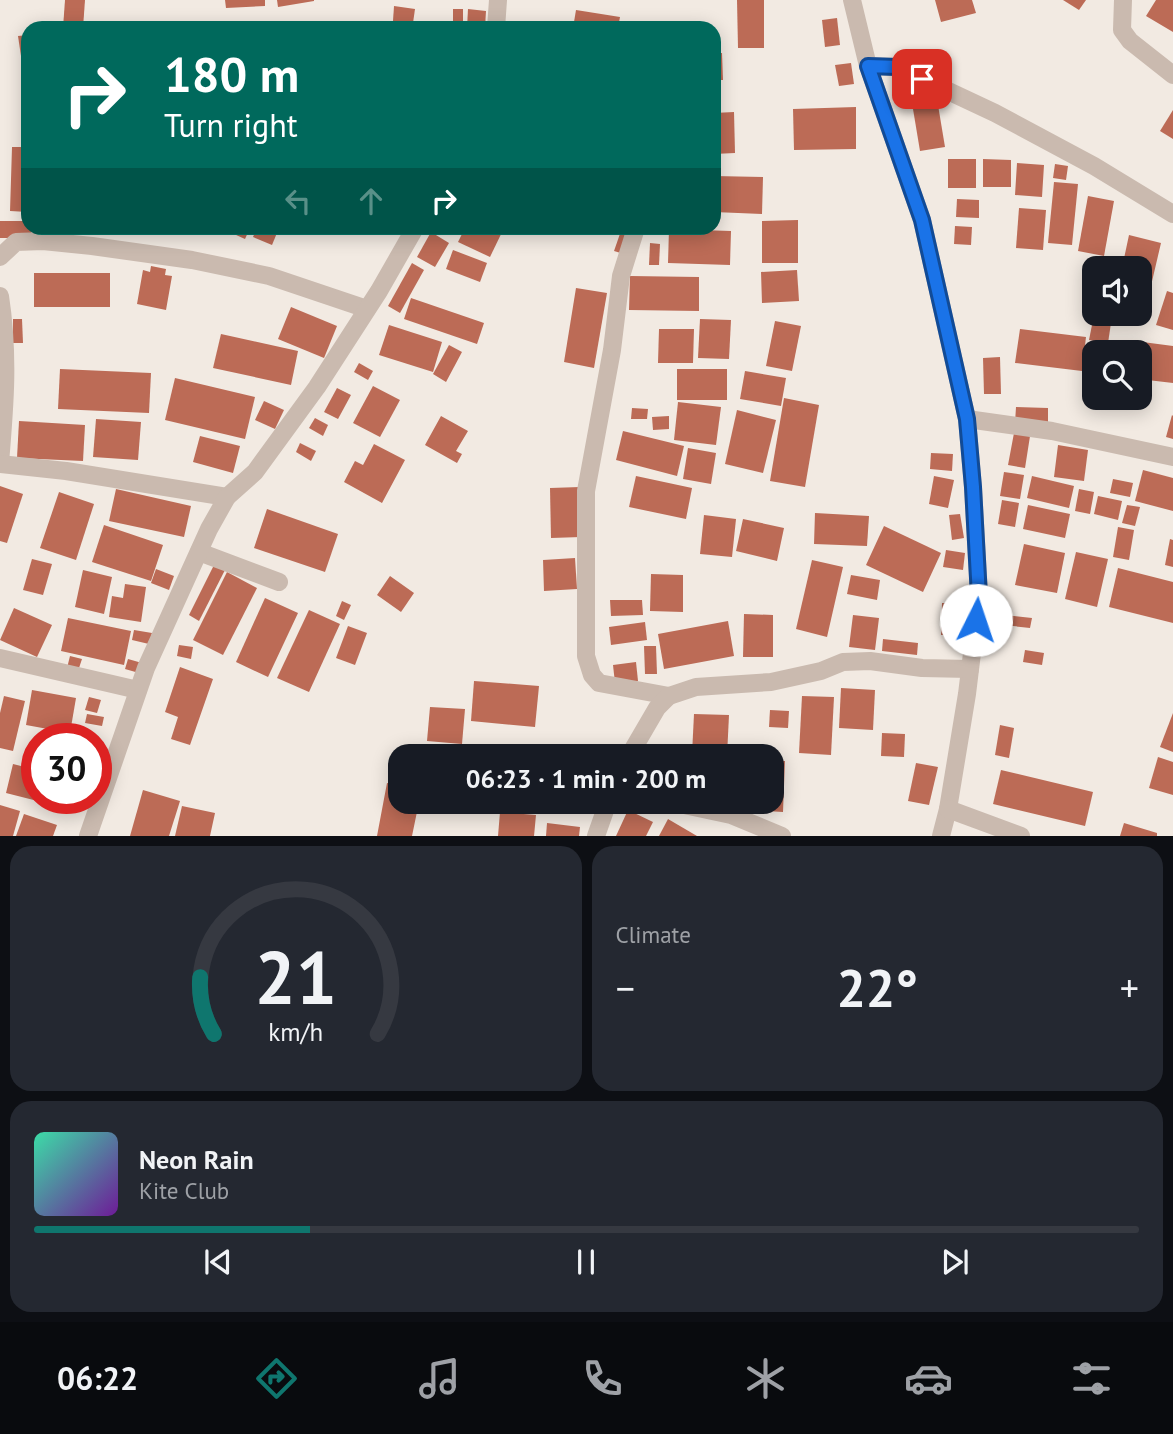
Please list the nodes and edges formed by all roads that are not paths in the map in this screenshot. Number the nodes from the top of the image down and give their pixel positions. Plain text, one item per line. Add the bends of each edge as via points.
1 (498, 0) edge
2 (852, 0) edge
3 (1123, 0) edge
4 (496, 21) edge
5 (868, 66) junction
6 (1173, 75) edge
7 (1173, 214) edge
8 (411, 235) edge
9 (634, 235) edge
10 (0, 257) edge
11 (0, 296) edge
12 (368, 309) junction
13 (967, 419) junction
14 (1173, 457) edge
15 (0, 463) edge
16 (227, 497) junction
17 (199, 552) junction
18 (279, 582) dead end
19 (0, 658) edge
20 (970, 669) junction
21 (138, 690) junction
22 (669, 696) junction
23 (636, 744) edge
24 (948, 809) junction
25 (604, 814) edge
26 (727, 814) edge
27 (88, 835) edge
28 (596, 835) edge
29 (782, 835) edge
30 (941, 835) edge
31 (1021, 835) edge

1 - 4 street
2 - 5 street
3 - 6 street via 1122,30
5 - 7 street via 897,67 995,113
5 - 13 street via 922,220
8 - 12 street
9 - 22 street via 621,276 586,491 586,656 599,683
10 - 12 street via 16,242 43,241 154,254 269,276
11 - 15 street via 7,378
12 - 16 street via 255,472
13 - 14 street via 1052,431
13 - 20 street via 979,596
15 - 16 street
16 - 17 street
17 - 18 street
17 - 21 street
19 - 21 street
20 - 22 street via 844,662 771,682 696,687
20 - 24 street
21 - 27 street
22 - 23 street
24 - 30 street
24 - 31 street
25 - 28 street
26 - 29 street

